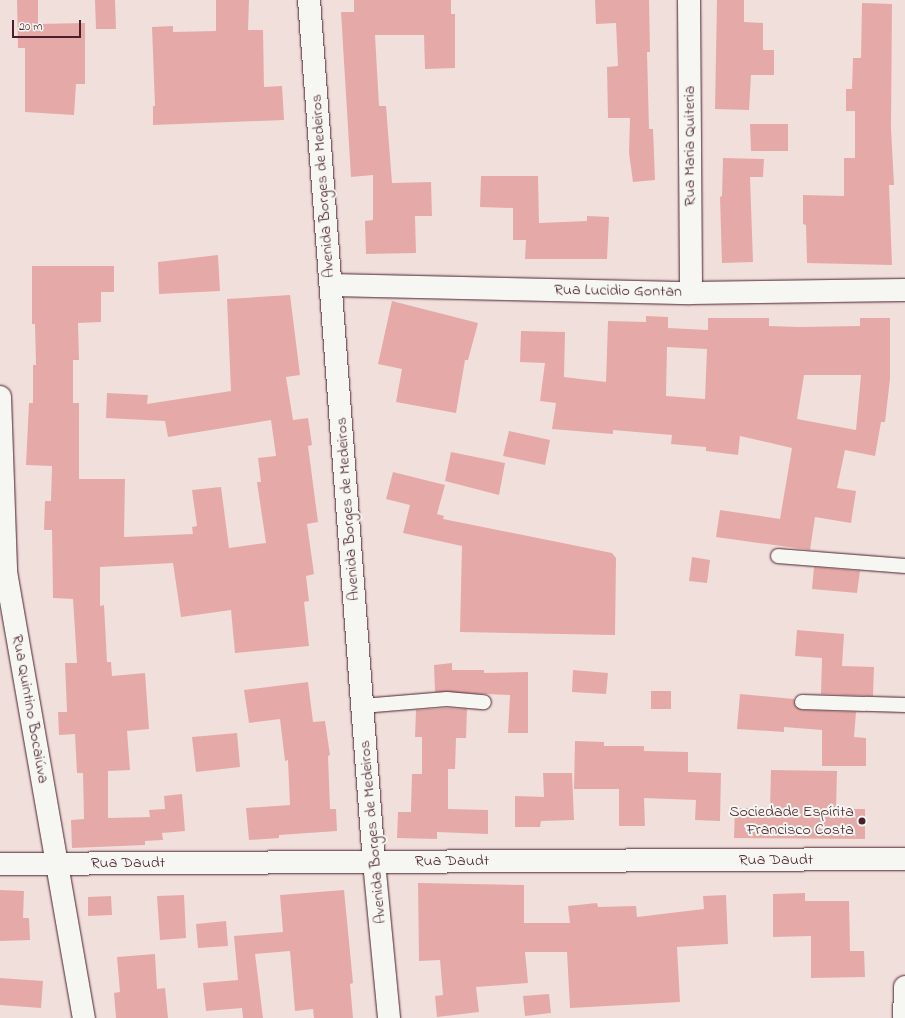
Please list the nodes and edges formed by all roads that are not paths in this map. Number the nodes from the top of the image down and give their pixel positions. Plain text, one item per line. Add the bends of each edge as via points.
1 (309, 0) edge
2 (689, 0) edge
3 (331, 285) junction
4 (905, 290) edge
5 (691, 293) junction
6 (0, 397) edge
7 (778, 556) dead end
8 (905, 566) edge
9 (484, 702) dead end
10 (802, 702) dead end
11 (905, 705) edge
12 (362, 706) junction
13 (905, 859) edge
14 (374, 862) junction
15 (0, 864) edge
16 (57, 864) junction
17 (905, 987) edge
18 (84, 1018) edge
19 (389, 1018) edge
20 (904, 1018) edge

1 - 3 street, Avenida Borges de Medeiros
2 - 5 street, Rua Maria Quiteria
3 - 5 street, Rua Lucidio Gontan
3 - 12 street, Avenida Borges de Medeiros
4 - 5 street, Rua Lucidio Gontan
6 - 16 street, Rua Quintino Bocaiúva via 6,572
7 - 8 lane
9 - 12 lane via 447,699
10 - 11 lane
12 - 14 street, Avenida Borges de Medeiros
13 - 14 street, Rua Daudt
14 - 16 street, Rua Daudt
14 - 19 street, Avenida Borges de Medeiros
15 - 16 street, Rua Daudt
16 - 18 street, Rua Quintino Bocaiúva
17 - 20 street

